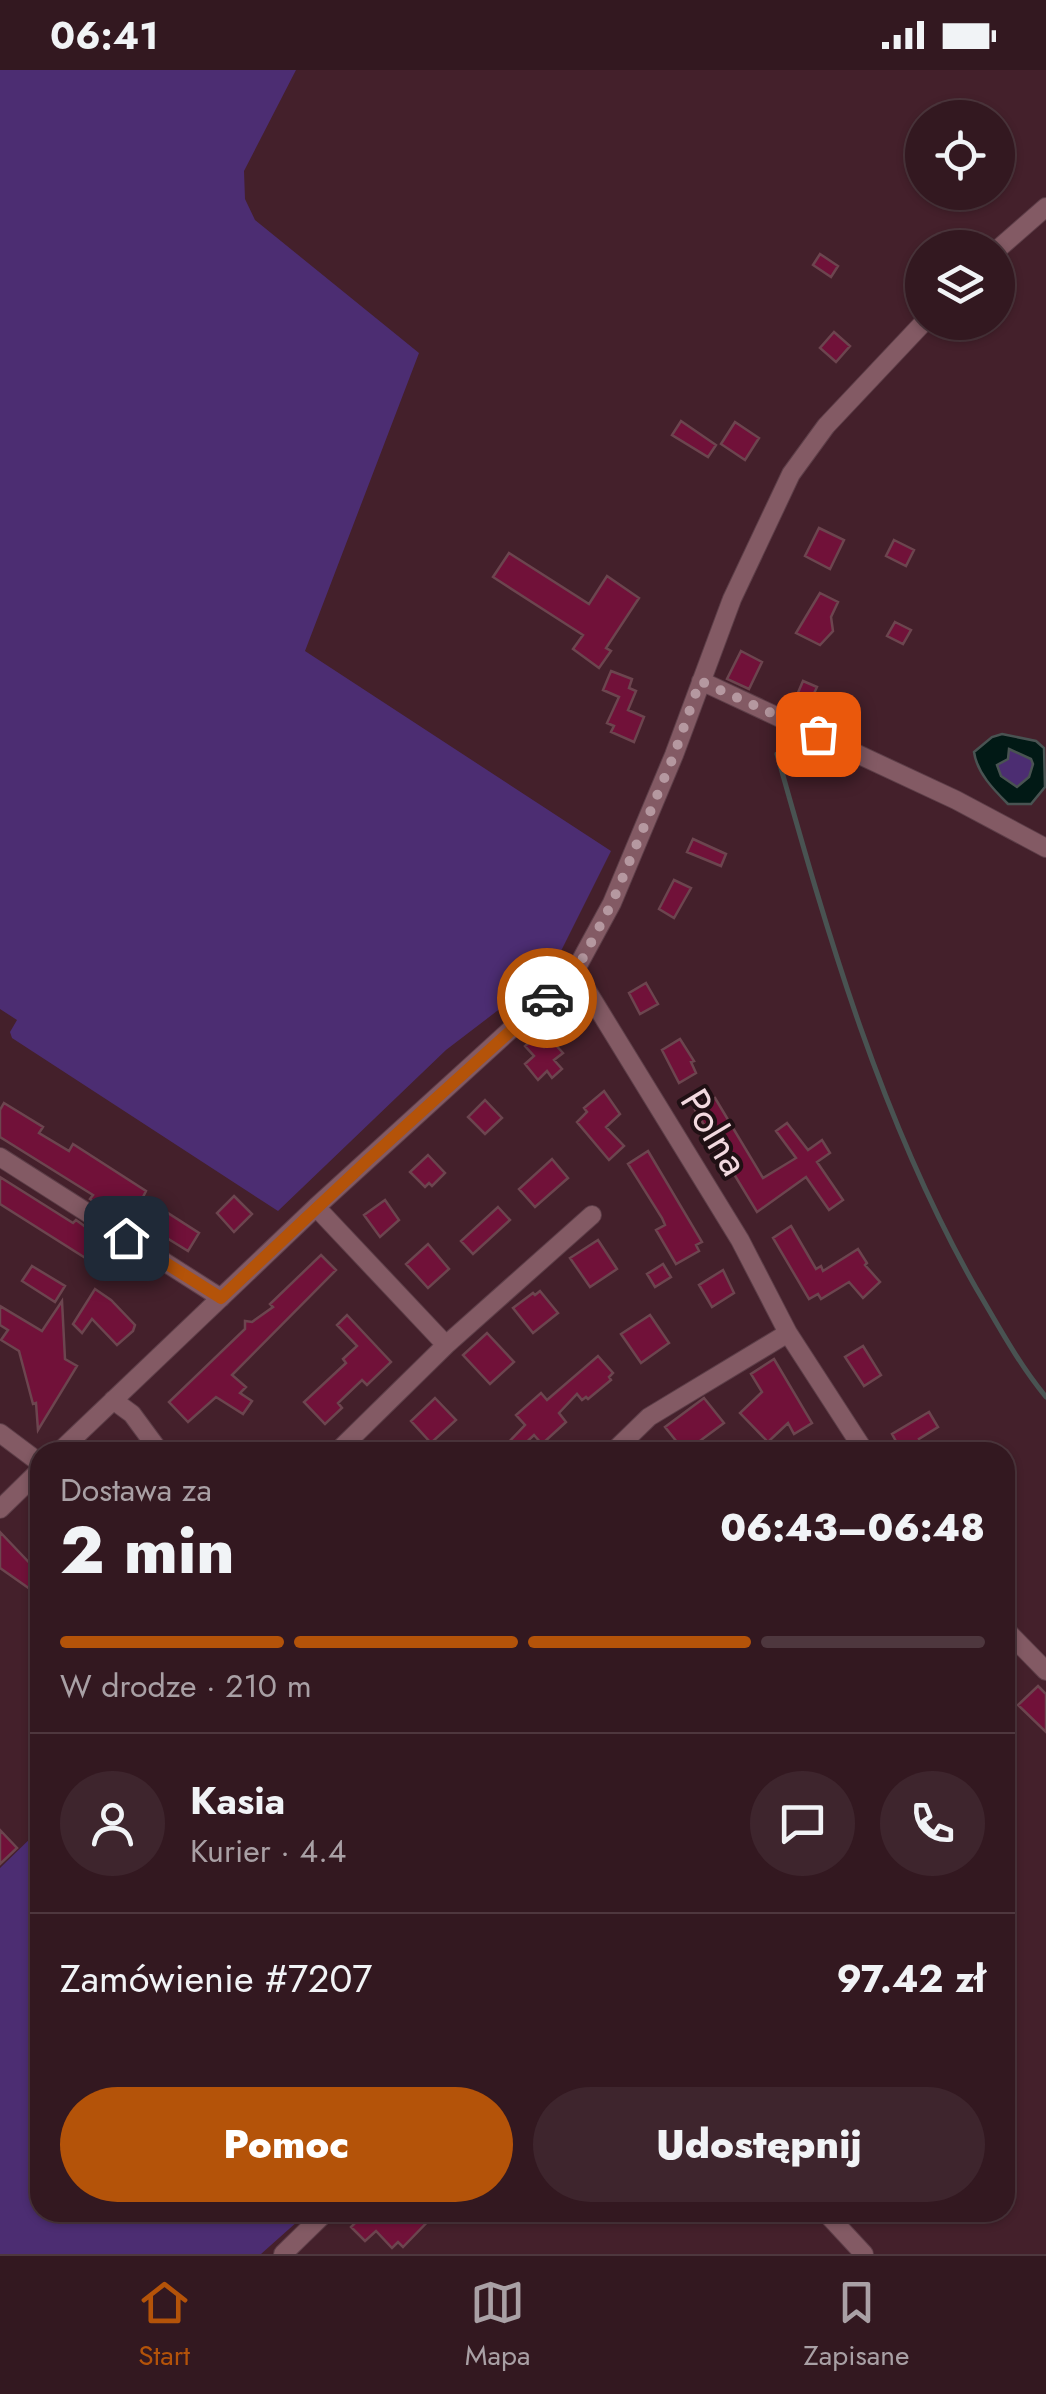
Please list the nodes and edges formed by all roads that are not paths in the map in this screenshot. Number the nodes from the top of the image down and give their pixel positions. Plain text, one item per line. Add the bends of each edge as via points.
1 (1046, 206) edge
2 (1015, 233) edge
3 (907, 340) edge
4 (700, 681) junction
5 (1046, 848) edge
6 (576, 971) junction
7 (0, 1157) edge
8 (316, 1207) junction
9 (592, 1215) dead end
10 (221, 1298) junction
11 (788, 1333) junction
12 (446, 1345) junction
13 (113, 1400) junction
14 (0, 1433) edge
15 (69, 1442) edge
16 (153, 1442) edge
17 (347, 1442) edge
18 (624, 1442) edge
19 (859, 1442) edge
20 (30, 1456) edge
21 (30, 1480) edge
22 (0, 1508) edge
23 (1015, 1640) edge
24 (1046, 1672) edge
25 (316, 2222) edge
26 (834, 2222) edge
27 (282, 2254) edge
28 (864, 2254) edge

1 - 2 street
3 - 4 street via 791,474
4 - 5 street
4 - 6 street via 612,903
6 - 8 street
6 - 11 street, Polna via 740,1240
7 - 10 street
8 - 10 street
8 - 12 street
9 - 12 street
10 - 13 street
11 - 18 street via 692,1388
11 - 19 street, Polna
12 - 17 street
13 - 15 street
13 - 16 street
14 - 20 street
21 - 22 street
23 - 24 street
25 - 27 street
26 - 28 street

